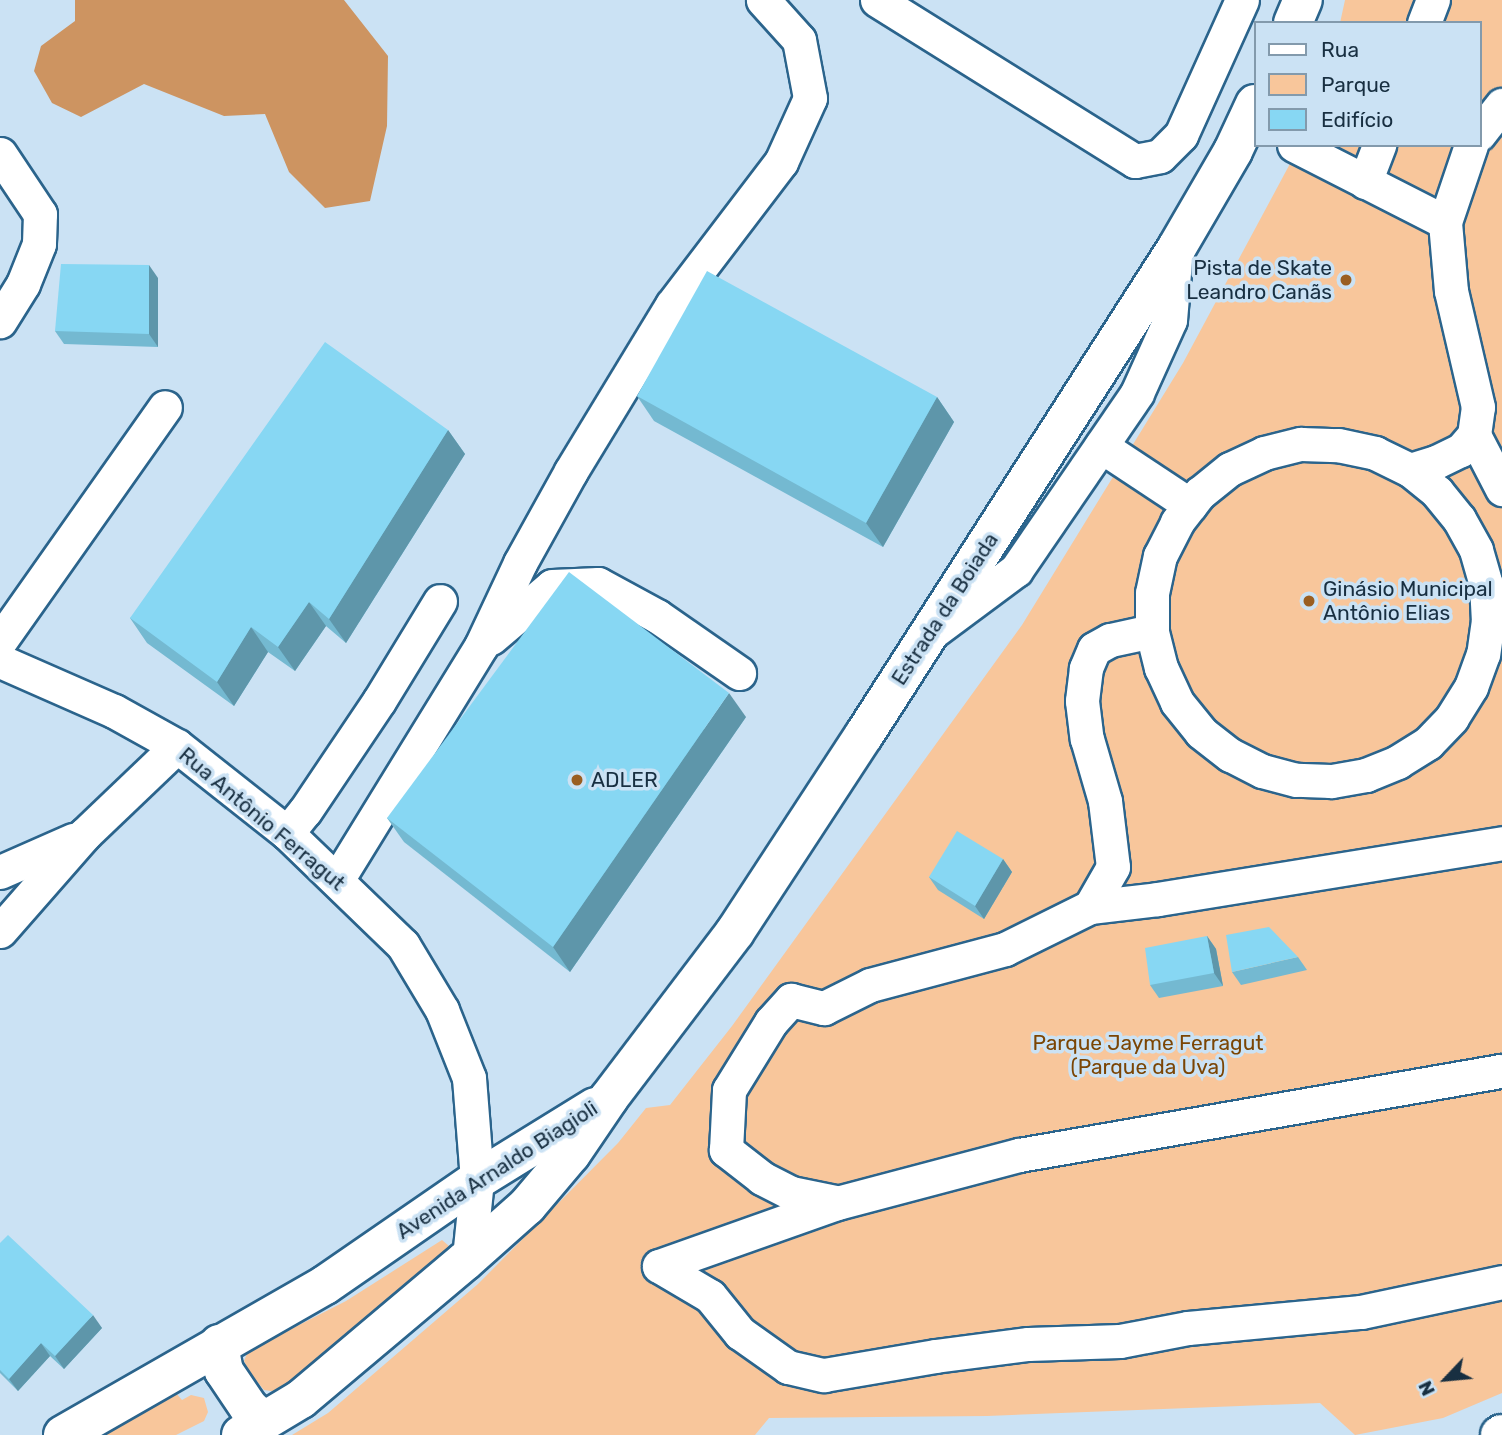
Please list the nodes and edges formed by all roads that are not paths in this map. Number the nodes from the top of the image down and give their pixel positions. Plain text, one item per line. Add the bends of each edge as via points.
1 (763, 0) edge
2 (877, 0) edge
3 (1242, 0) edge
4 (1303, 0) edge
5 (1433, 0) edge
6 (1294, 21) edge
7 (1425, 21) edge
8 (1502, 105) edge
9 (1253, 117) edge
10 (1481, 131) edge
11 (1298, 147) edge
12 (1378, 147) edge
13 (1470, 147) edge
14 (0, 154) edge
15 (1365, 181) junction
16 (1445, 222) junction
17 (1176, 249) junction
18 (0, 321) edge
19 (165, 407) dead end
20 (1474, 435) junction
21 (1101, 446) junction
22 (1410, 470) junction
23 (1502, 489) edge
24 (1190, 505) junction
25 (440, 601) dead end
26 (1152, 631) junction
27 (929, 634) junction
28 (0, 641) edge
29 (481, 646) junction
30 (0, 661) edge
31 (739, 673) dead end
32 (177, 746) junction
33 (287, 833) junction
34 (85, 834) junction
35 (1502, 843) edge
36 (0, 872) edge
37 (337, 880) junction
38 (1090, 907) junction
39 (0, 931) edge
40 (1502, 1071) edge
41 (609, 1098) junction
42 (477, 1180) junction
43 (837, 1203) junction
44 (469, 1257) junction
45 (1502, 1282) edge
46 (219, 1344) junction
47 (252, 1428) edge
48 (63, 1435) edge

1 - 29 street via 799,40 810,98 781,162 672,305 571,471
2 - 3 street via 1135,161 1160,156 1181,135
4 - 6 main road
5 - 7 street
8 - 10 street
9 - 17 main road, Estrada da Boiada
11 - 15 street
12 - 15 street
13 - 16 street
14 - 18 street via 40,214 39,244 23,284
15 - 16 street
16 - 20 street via 1451,291 1478,407
17 - 21 street via 1170,320 1137,393
17 - 27 main road, Estrada da Boiada
19 - 28 street
20 - 22 street via 1461,450
20 - 23 street
21 - 24 street
21 - 27 street via 1016,570
22 - 24 street via 1375,453 1301,444 1264,453 1230,469
22 - 26 street via 1437,492 1471,540 1486,584 1488,620 1471,688 1452,718 1428,743 1398,762 1366,775 1296,780 1262,771 1230,755 1201,732 1177,702 1161,668
24 - 26 street via 1160,556 1152,593
25 - 33 street via 379,701
26 - 38 street via 1110,639 1094,649 1086,668 1082,701 1087,739 1105,801 1113,867
27 - 41 main road, Estrada da Boiada via 735,932
29 - 31 street via 552,586 598,584 657,616
29 - 37 street
30 - 32 street, Rua Antônio Ferragut via 114,711
32 - 33 street, Rua Antônio Ferragut
32 - 34 street
33 - 37 street, Rua Antônio Ferragut
34 - 36 street
34 - 39 street
35 - 38 street
37 - 42 street, Rua Antônio Ferragut via 403,945 442,1010 470,1078
38 - 43 street via 1005,948 870,985 824,1007 791,1000 771,1022 729,1090 726,1150 791,1193
40 - 43 street via 1019,1155
41 - 42 main road, Avenida Arnaldo Biagioli
41 - 44 main road, Avenida Arnaldo Biagioli via 527,1206
42 - 44 street, Rua Antônio Ferragut
42 - 46 main road, Avenida Arnaldo Biagioli via 325,1285
43 - 45 street via 659,1266 709,1296 740,1333 788,1367 824,1376 1028,1344 1121,1341 1188,1328 1362,1312
44 - 47 main road, Avenida Arnaldo Biagioli via 301,1399
46 - 47 main road via 223,1371 249,1408
46 - 48 main road, Avenida Arnaldo Biagioli

